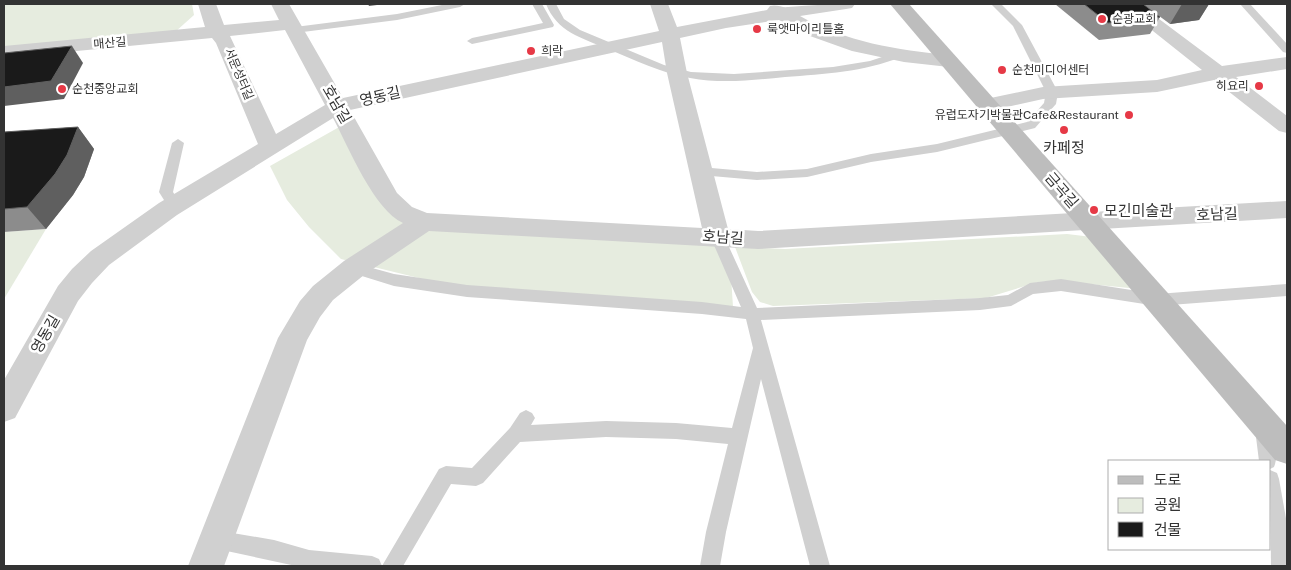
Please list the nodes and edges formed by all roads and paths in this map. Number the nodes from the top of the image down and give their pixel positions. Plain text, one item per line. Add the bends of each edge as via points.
1 (207, 4) edge
2 (460, 4) edge
3 (537, 4) edge
4 (551, 4) edge
5 (659, 4) edge
6 (846, 4) edge
7 (899, 4) edge
8 (996, 4) edge
9 (1128, 4) edge
10 (1245, 4) edge
11 (773, 8) edge
12 (288, 19) edge
13 (216, 31) junction
14 (670, 34) junction
15 (472, 41) dead end
16 (612, 47) junction
17 (1287, 50) edge
18 (4, 52) edge
19 (897, 56) junction
20 (949, 61) junction
21 (1287, 63) edge
22 (677, 73) junction
23 (1218, 73) junction
24 (1052, 92) junction
25 (989, 105) junction
26 (338, 106) junction
27 (1287, 126) edge
28 (1010, 130) junction
29 (178, 143) dead end
30 (270, 146) junction
31 (700, 171) junction
32 (174, 205) junction
33 (1287, 210) edge
34 (424, 222) junction
35 (1089, 222) junction
36 (716, 236) junction
37 (354, 268) junction
38 (1287, 290) edge
39 (1158, 300) junction
40 (752, 314) junction
41 (761, 346) junction
42 (4, 408) edge
43 (1263, 422) junction
44 (740, 437) junction
45 (1287, 449) edge
46 (1268, 460) edge
47 (1271, 486) edge
48 (211, 553) edge
49 (372, 566) edge
50 (392, 566) edge
51 (710, 566) edge
52 (820, 566) edge
53 (1281, 566) edge

1 - 13 street, 서문성터길
2 - 12 lane via 397,17
3 - 15 lane via 549,25
4 - 16 lane via 559,21 582,36
5 - 14 street
6 - 11 street, 영동길
7 - 20 street, 금곡길
8 - 24 lane via 1017,25
9 - 23 street
10 - 17 lane
11 - 14 street, 영동길
11 - 19 street via 819,34
12 - 13 street, 매산길
12 - 26 street, 호남길
13 - 18 street, 매산길
13 - 30 street, 서문성터길 via 226,42
14 - 16 street, 영동길
14 - 22 street
16 - 22 lane
16 - 26 street, 영동길
19 - 20 street
19 - 22 lane via 864,67 737,77 713,78
20 - 25 street, 금곡길
21 - 23 street
22 - 31 street
23 - 24 street via 1156,86
23 - 27 street
24 - 25 street
24 - 28 lane via 1050,104 1040,117 1031,125
25 - 28 street, 금곡길
26 - 30 street, 영동길
26 - 34 street, 호남길 via 388,198 403,213
28 - 31 lane via 937,148 871,158 806,173 757,176
28 - 35 street, 금곡길
29 - 32 lane via 166,192
30 - 32 street, 영동길
31 - 36 street
32 - 42 street, 영동길 via 100,258 82,276 68,294
33 - 35 street, 호남길
34 - 36 street, 호남길
34 - 37 street
35 - 36 street, 호남길 via 758,240
35 - 39 street, 금곡길
36 - 40 lane
37 - 40 lane via 394,280 467,291
37 - 48 street via 323,293 293,338
38 - 39 lane
39 - 40 lane via 1061,285 1030,289 1011,300 980,304
39 - 43 street, 금곡길
40 - 41 lane
41 - 44 lane
41 - 52 lane
43 - 45 street, 금곡길
43 - 46 lane
44 - 50 lane via 676,430 521,426 476,477 446,475
44 - 51 lane
47 - 53 lane
48 - 49 lane via 274,550 309,560

